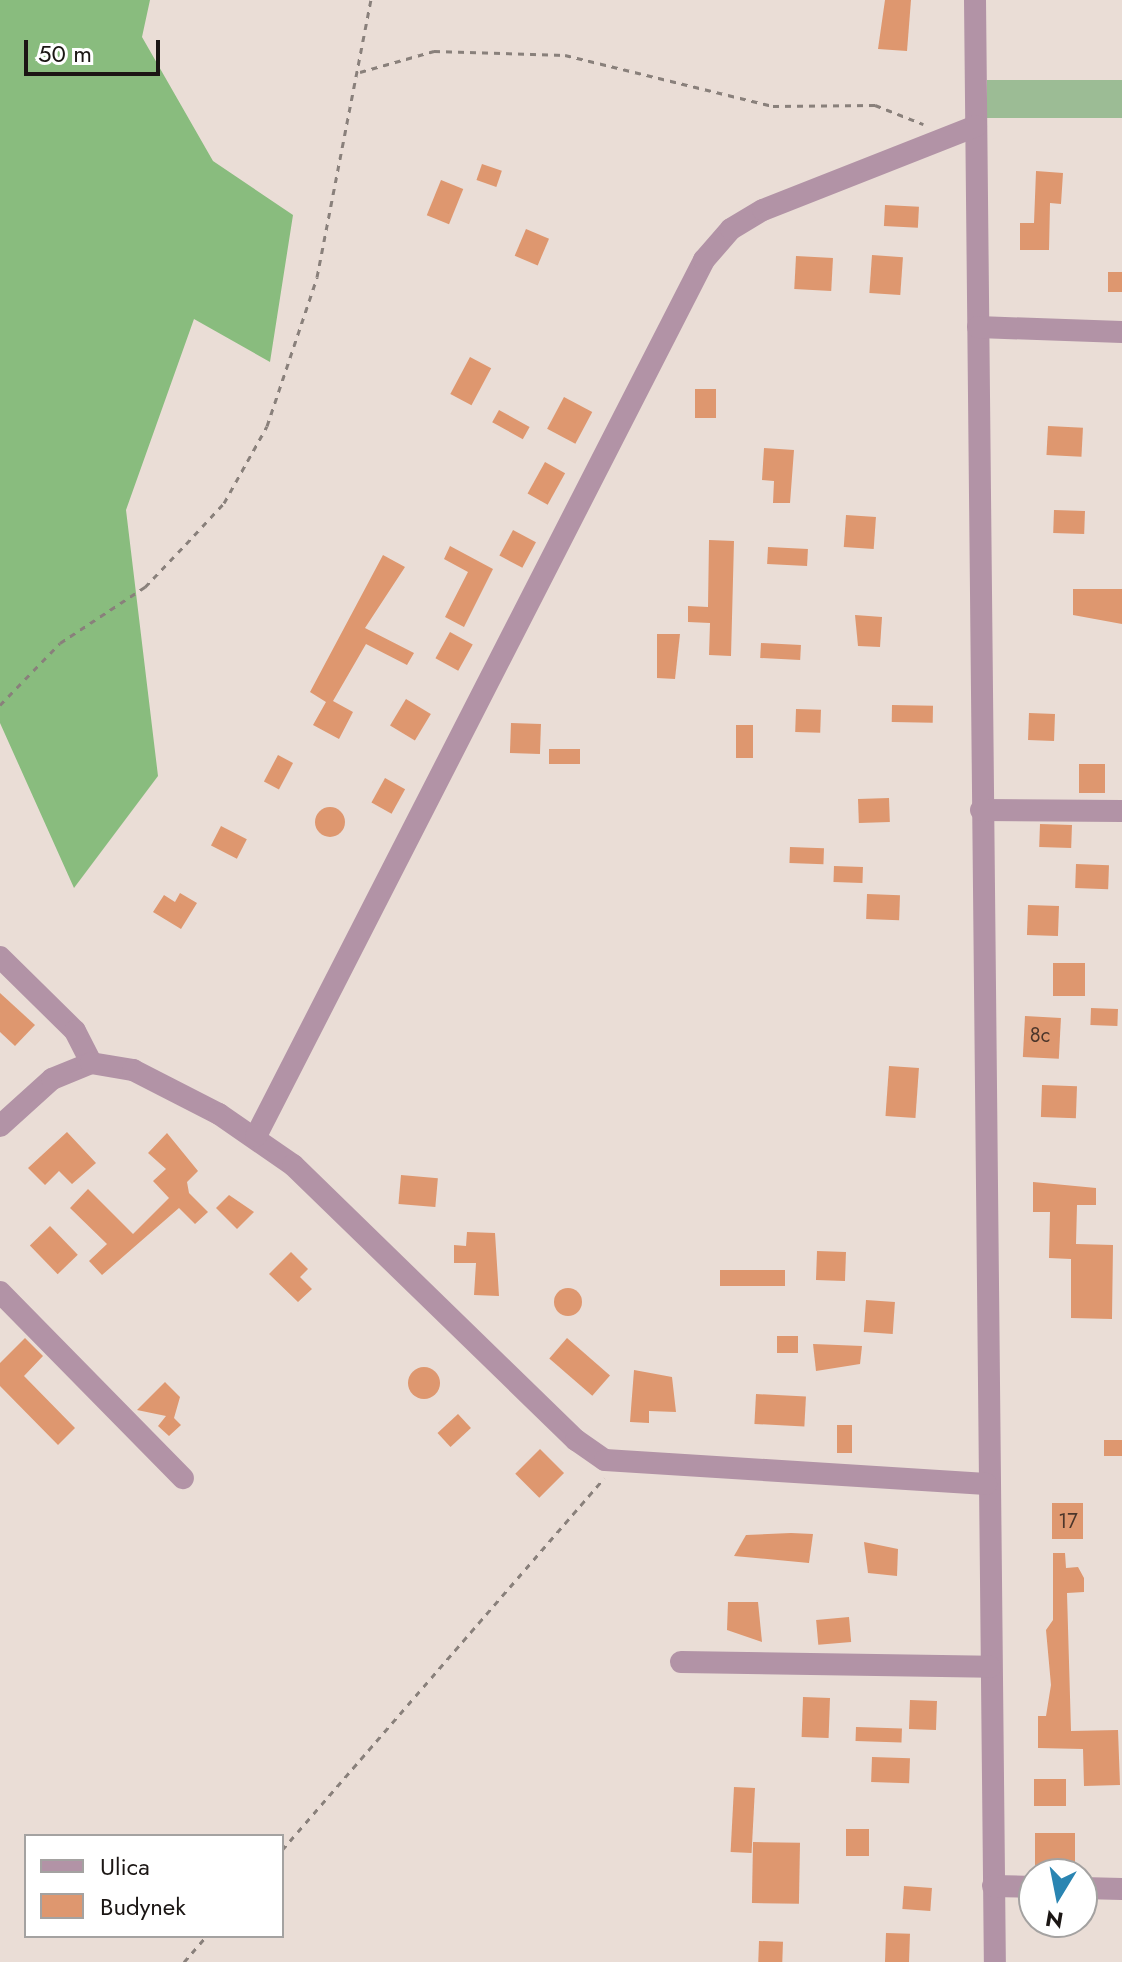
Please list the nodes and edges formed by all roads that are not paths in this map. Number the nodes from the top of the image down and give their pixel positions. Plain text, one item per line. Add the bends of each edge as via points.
1 (975, 0) edge
2 (976, 126) junction
3 (978, 327) junction
4 (1122, 332) edge
5 (981, 810) junction
6 (1122, 811) edge
7 (0, 957) edge
8 (91, 1063) junction
9 (0, 1126) edge
10 (256, 1136) junction
11 (0, 1292) edge
12 (183, 1478) dead end
13 (986, 1484) junction
14 (681, 1662) dead end
15 (990, 1667) junction
16 (993, 1886) junction
17 (1018, 1887) edge
18 (1098, 1888) edge
19 (1122, 1889) edge
20 (995, 1962) edge

1 - 2 street
2 - 3 street
2 - 10 street via 938,136 747,218 704,260
3 - 4 street
3 - 5 street
5 - 6 street
5 - 13 street
7 - 8 street via 75,1031
8 - 9 street via 52,1079
8 - 10 street via 133,1070
10 - 13 street via 576,1440 612,1462
11 - 12 street
13 - 15 street
14 - 15 street
15 - 16 street
16 - 17 street
16 - 20 street
18 - 19 street

